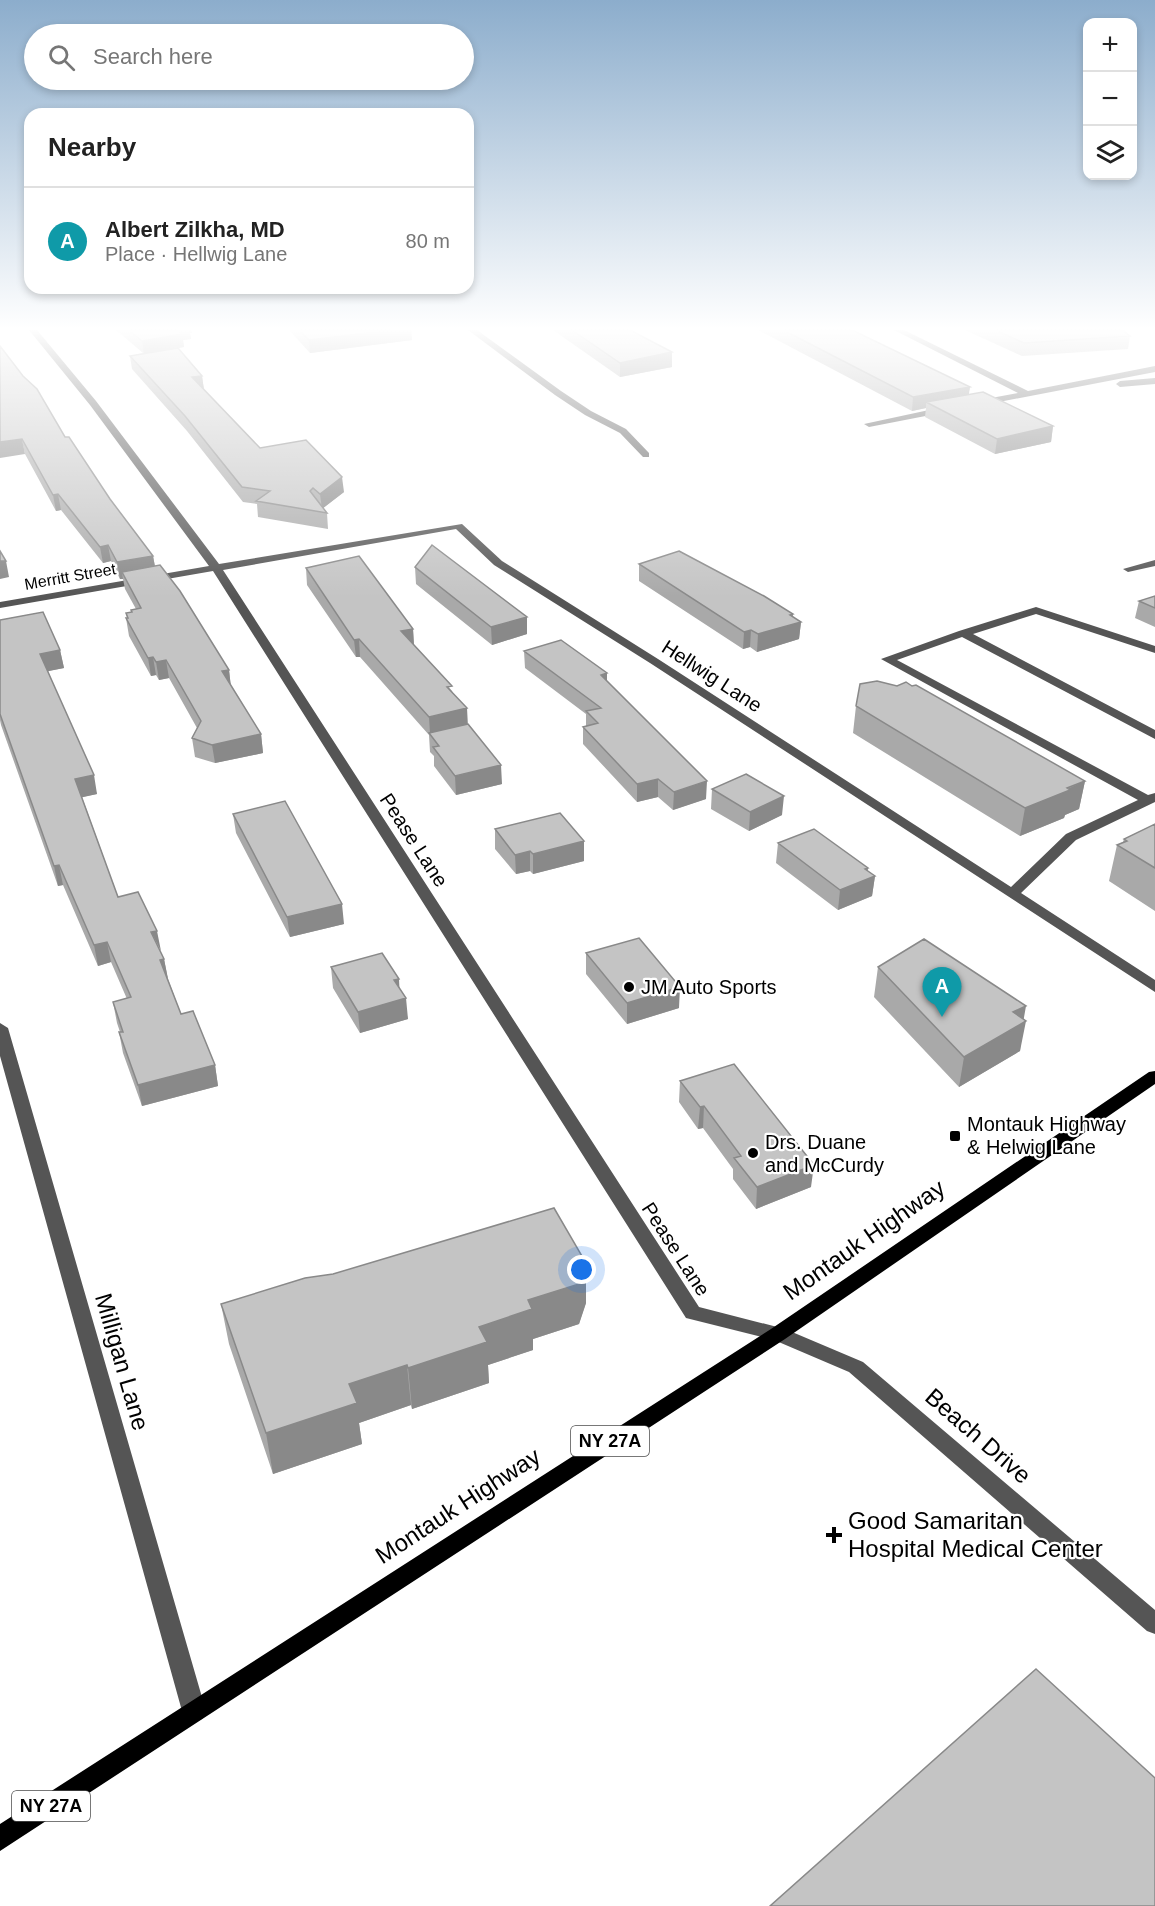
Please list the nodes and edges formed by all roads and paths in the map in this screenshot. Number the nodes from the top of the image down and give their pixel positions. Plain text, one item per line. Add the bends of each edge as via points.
1 (105, 419) edge
2 (599, 419) edge
3 (896, 419) edge
4 (869, 424) dead end
5 (646, 455) dead end
6 (1155, 563) edge
7 (216, 568) junction
8 (1128, 569) dead end
9 (0, 605) edge
10 (963, 633) junction
11 (1155, 650) edge
12 (1155, 735) edge
13 (1151, 799) edge
14 (1012, 894) junction
15 (1155, 987) edge
16 (0, 1028) edge
17 (1155, 1076) edge
18 (778, 1334) junction
19 (1155, 1624) edge
20 (194, 1711) junction
21 (0, 1839) edge

1 - 7 street, Pease Lane
2 - 5 street via 622,431
3 - 4 street
6 - 8 street
7 - 9 street, Merritt Street
7 - 14 street, Hellwig Lane via 458,526 498,563
7 - 18 street, Pease Lane via 693,1313
10 - 11 street via 1036,610
10 - 12 street
10 - 13 street via 887,659
13 - 14 street via 1071,837
14 - 15 street, Hellwig Lane
16 - 20 street, Milligan Lane
17 - 18 main road, Montauk Highway / NY 27A
18 - 19 street, Beach Drive via 856,1367
18 - 20 main road, Montauk Highway / NY 27A
20 - 21 main road, Montauk Highway / NY 27A

